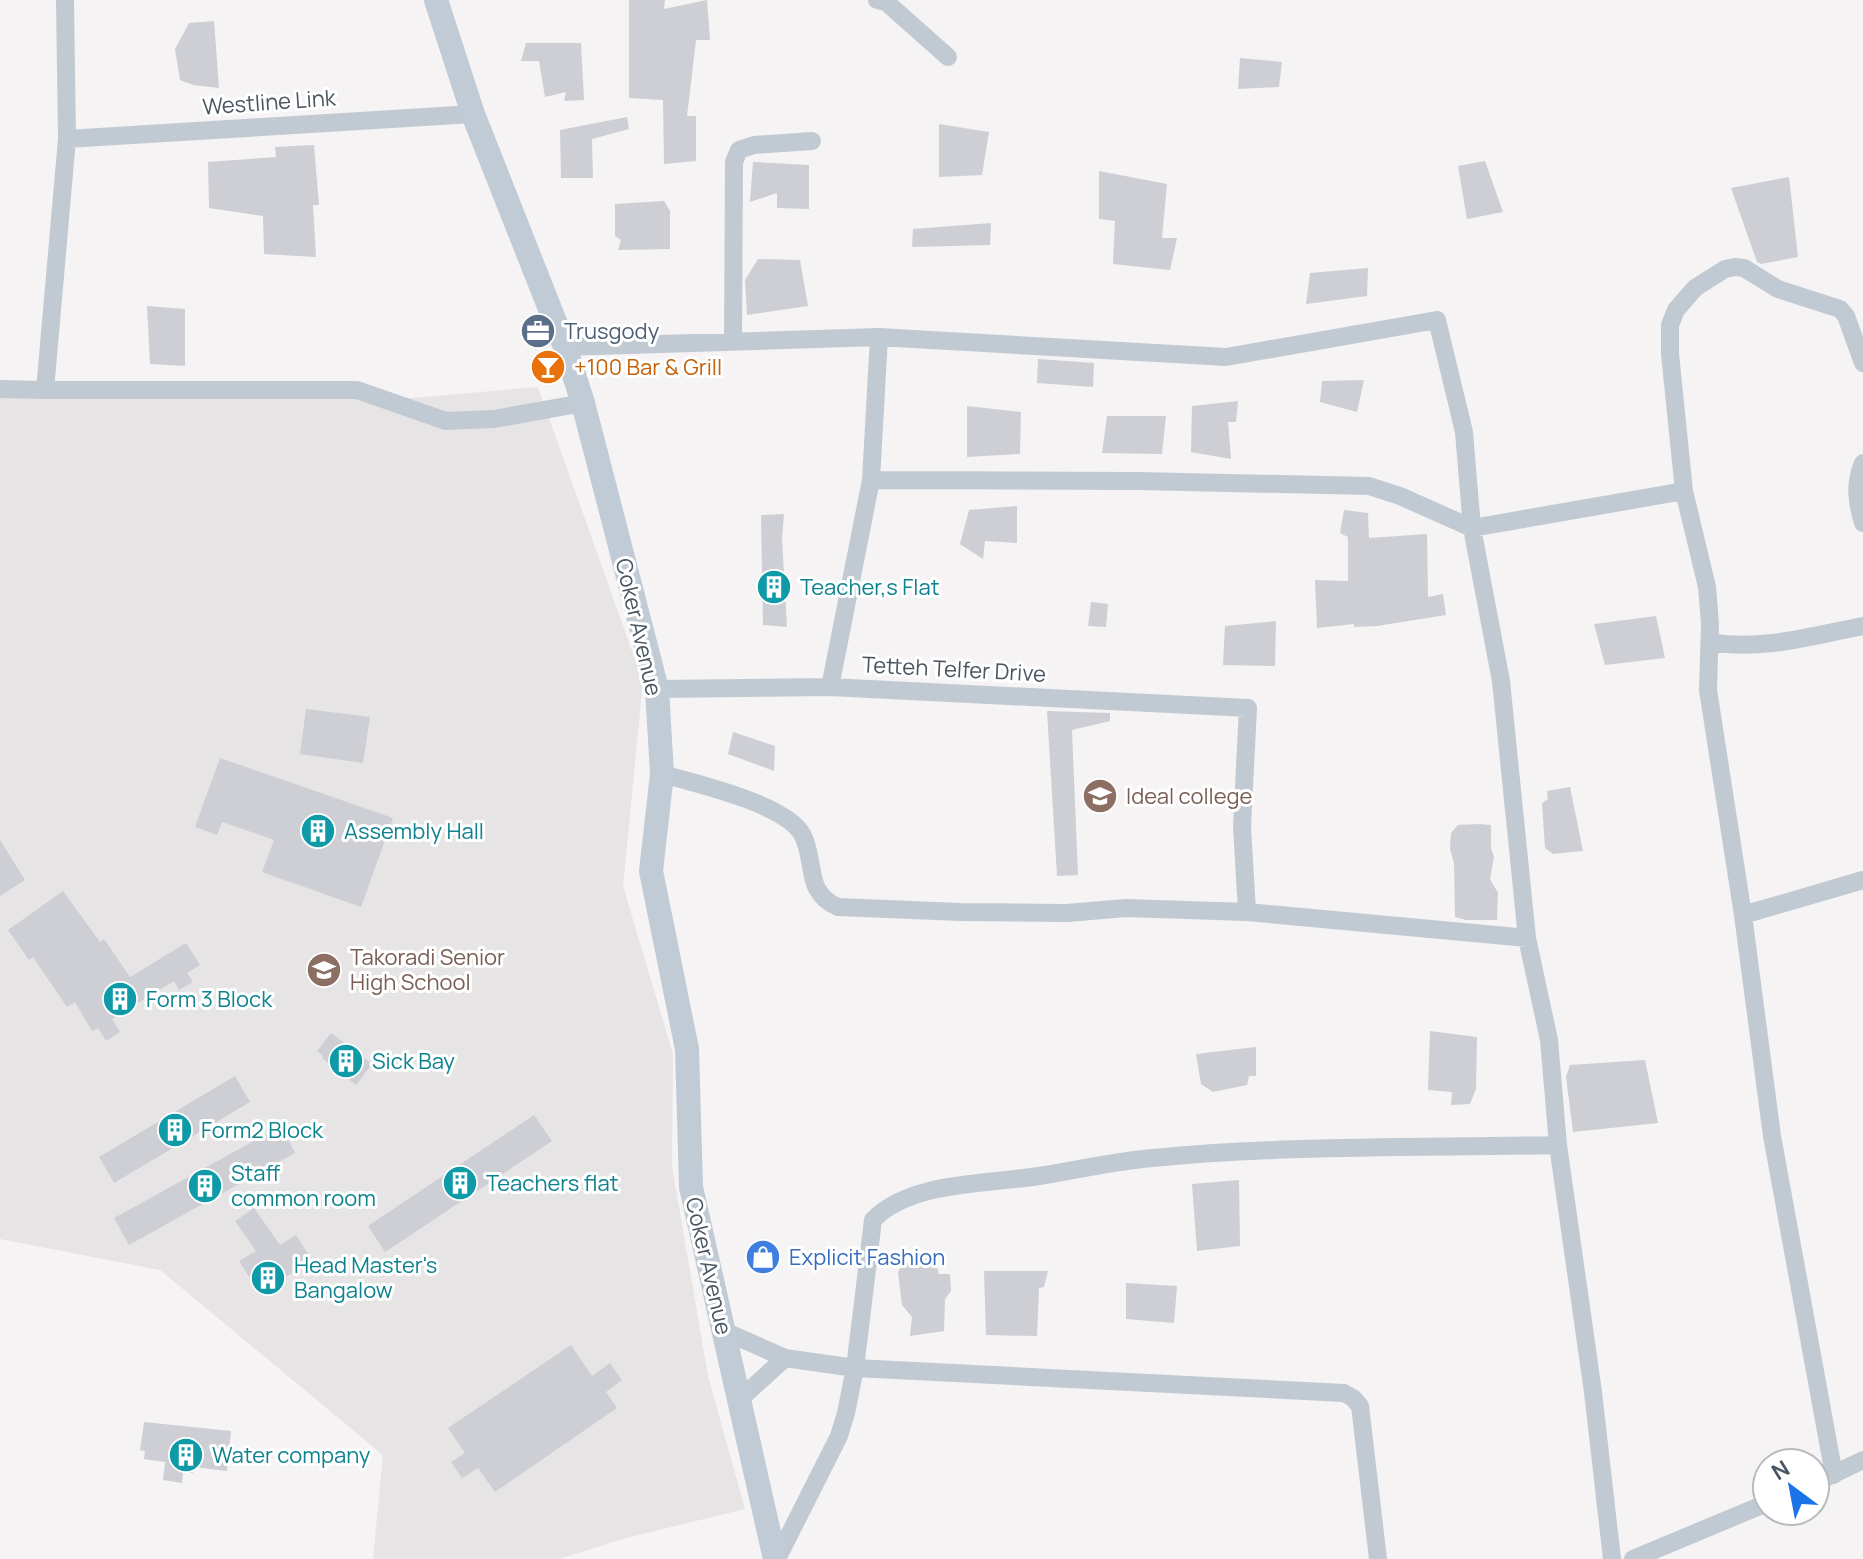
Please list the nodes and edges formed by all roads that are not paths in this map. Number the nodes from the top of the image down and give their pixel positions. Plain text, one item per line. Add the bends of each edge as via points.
1 (65, 0) edge
2 (436, 0) edge
3 (884, 1) edge
4 (948, 57) dead end
5 (473, 114) junction
6 (67, 139) junction
7 (812, 141) dead end
8 (879, 337) junction
9 (733, 342) junction
10 (565, 347) junction
11 (1863, 363) edge
12 (0, 389) edge
13 (45, 390) junction
14 (583, 403) junction
15 (1863, 463) edge
16 (871, 480) junction
17 (1684, 491) junction
18 (1863, 523) edge
19 (1472, 528) junction
20 (1863, 626) edge
21 (1710, 642) junction
22 (830, 687) junction
23 (657, 689) junction
24 (662, 774) junction
25 (1863, 880) edge
26 (1247, 912) junction
27 (1743, 915) junction
28 (1527, 938) junction
29 (1558, 1145) junction
30 (724, 1331) junction
31 (785, 1358) junction
32 (855, 1368) junction
33 (739, 1400) junction
34 (1863, 1460) edge
35 (1834, 1475) junction
36 (1831, 1476) edge
37 (1751, 1510) edge
38 (776, 1559) edge
39 (1378, 1559) edge
40 (1612, 1559) edge
41 (1633, 1559) edge

1 - 6 street
2 - 5 street, Coker Avenue
3 - 4 street
5 - 6 street, Westline Link
5 - 10 street, Coker Avenue
6 - 13 street
7 - 9 street via 754,145 739,150 734,162
8 - 9 street
8 - 16 street
8 - 19 street via 1226,357 1437,320 1464,432
9 - 10 street
10 - 14 street, Coker Avenue
11 - 17 street via 1840,309 1778,289 1744,268 1710,276 1676,310 1670,325
12 - 13 street
13 - 14 street via 357,390 446,421 494,419
14 - 23 street, Coker Avenue
15 - 18 street via 1857,503
16 - 19 street via 1369,486
16 - 22 street
17 - 19 street
17 - 21 street via 1707,587
19 - 28 street via 1501,681
20 - 21 street via 1764,645
21 - 27 street via 1708,690
22 - 23 street, Tetteh Telfer Drive
22 - 26 street, Tetteh Telfer Drive via 1248,708 1242,826
23 - 24 street, Coker Avenue
24 - 26 street via 743,796 794,826 802,835 818,893 838,907
24 - 30 street, Coker Avenue via 651,871 687,1049 691,1187
25 - 27 street
26 - 28 street
27 - 35 street via 1772,1136
28 - 29 street via 1549,1040
29 - 32 street via 1165,1157 950,1186 896,1203 873,1220
29 - 40 street
30 - 31 street
30 - 33 street, Coker Avenue
31 - 32 street
31 - 33 street
32 - 38 street via 839,1436
32 - 39 street via 1344,1393 1360,1406
33 - 38 street, Coker Avenue
34 - 35 street
35 - 36 street
37 - 41 street

